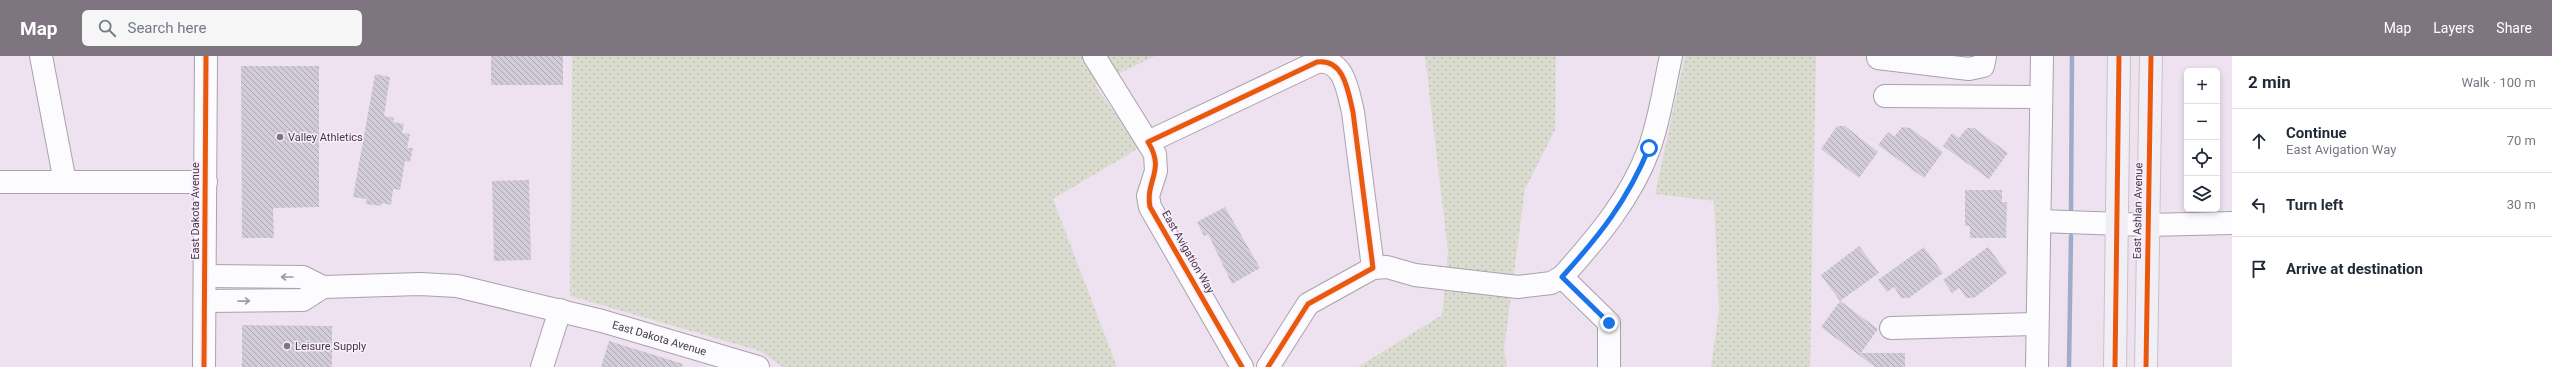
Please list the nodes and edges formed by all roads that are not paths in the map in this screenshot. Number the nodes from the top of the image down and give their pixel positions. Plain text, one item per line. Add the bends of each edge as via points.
1 (41, 56) edge
2 (206, 56) edge
3 (1094, 56) edge
4 (1671, 56) edge
5 (1878, 56) edge
6 (1985, 56) edge
7 (2042, 56) edge
8 (2119, 56) edge
9 (2151, 56) edge
10 (1885, 96) dead end
11 (2041, 97) junction
12 (1148, 142) junction
13 (0, 182) edge
14 (65, 182) junction
15 (206, 182) junction
16 (2040, 221) junction
17 (2117, 223) junction
18 (2232, 223) edge
19 (2148, 225) junction
20 (1373, 268) junction
21 (205, 276) junction
22 (1562, 277) junction
23 (323, 287) junction
24 (205, 301) junction
25 (560, 310) junction
26 (2038, 324) junction
27 (1891, 328) dead end
28 (204, 367) edge
29 (542, 367) edge
30 (758, 367) edge
31 (1242, 367) edge
32 (1268, 367) edge
33 (1609, 367) edge
34 (2037, 367) edge
35 (2115, 367) edge
36 (2146, 367) edge

1 - 14 street
2 - 15 street, East Dakota Avenue
3 - 12 street, East Avigation Way
4 - 22 street via 1658,119 1636,179 1618,211
5 - 6 street via 1969,69 1984,66
7 - 11 street
8 - 17 main road, East Ashlan Avenue
9 - 19 main road, East Ashlan Avenue
10 - 11 street
11 - 16 street
12 - 20 street via 1317,62 1328,60 1337,66 1349,92
12 - 31 street, East Avigation Way via 1155,154 1156,171 1148,196 1150,207
13 - 14 street
14 - 15 street
15 - 21 street, East Dakota Avenue
16 - 17 street
16 - 26 street
17 - 19 street
17 - 35 main road, East Ashlan Avenue
18 - 19 street
19 - 36 main road, East Ashlan Avenue
20 - 22 street via 1387,266 1415,275 1518,287 1551,283
20 - 32 street via 1308,304
23 -> 21 street, East Dakota Avenue via 303,277
21 - 24 street, East Dakota Avenue
22 - 33 street via 1609,323
24 -> 23 street via 303,300
23 - 25 street, East Dakota Avenue via 420,284 457,286
24 - 28 street, East Dakota Avenue
25 - 29 street
25 - 30 street, East Dakota Avenue
26 - 27 street
26 - 34 street

